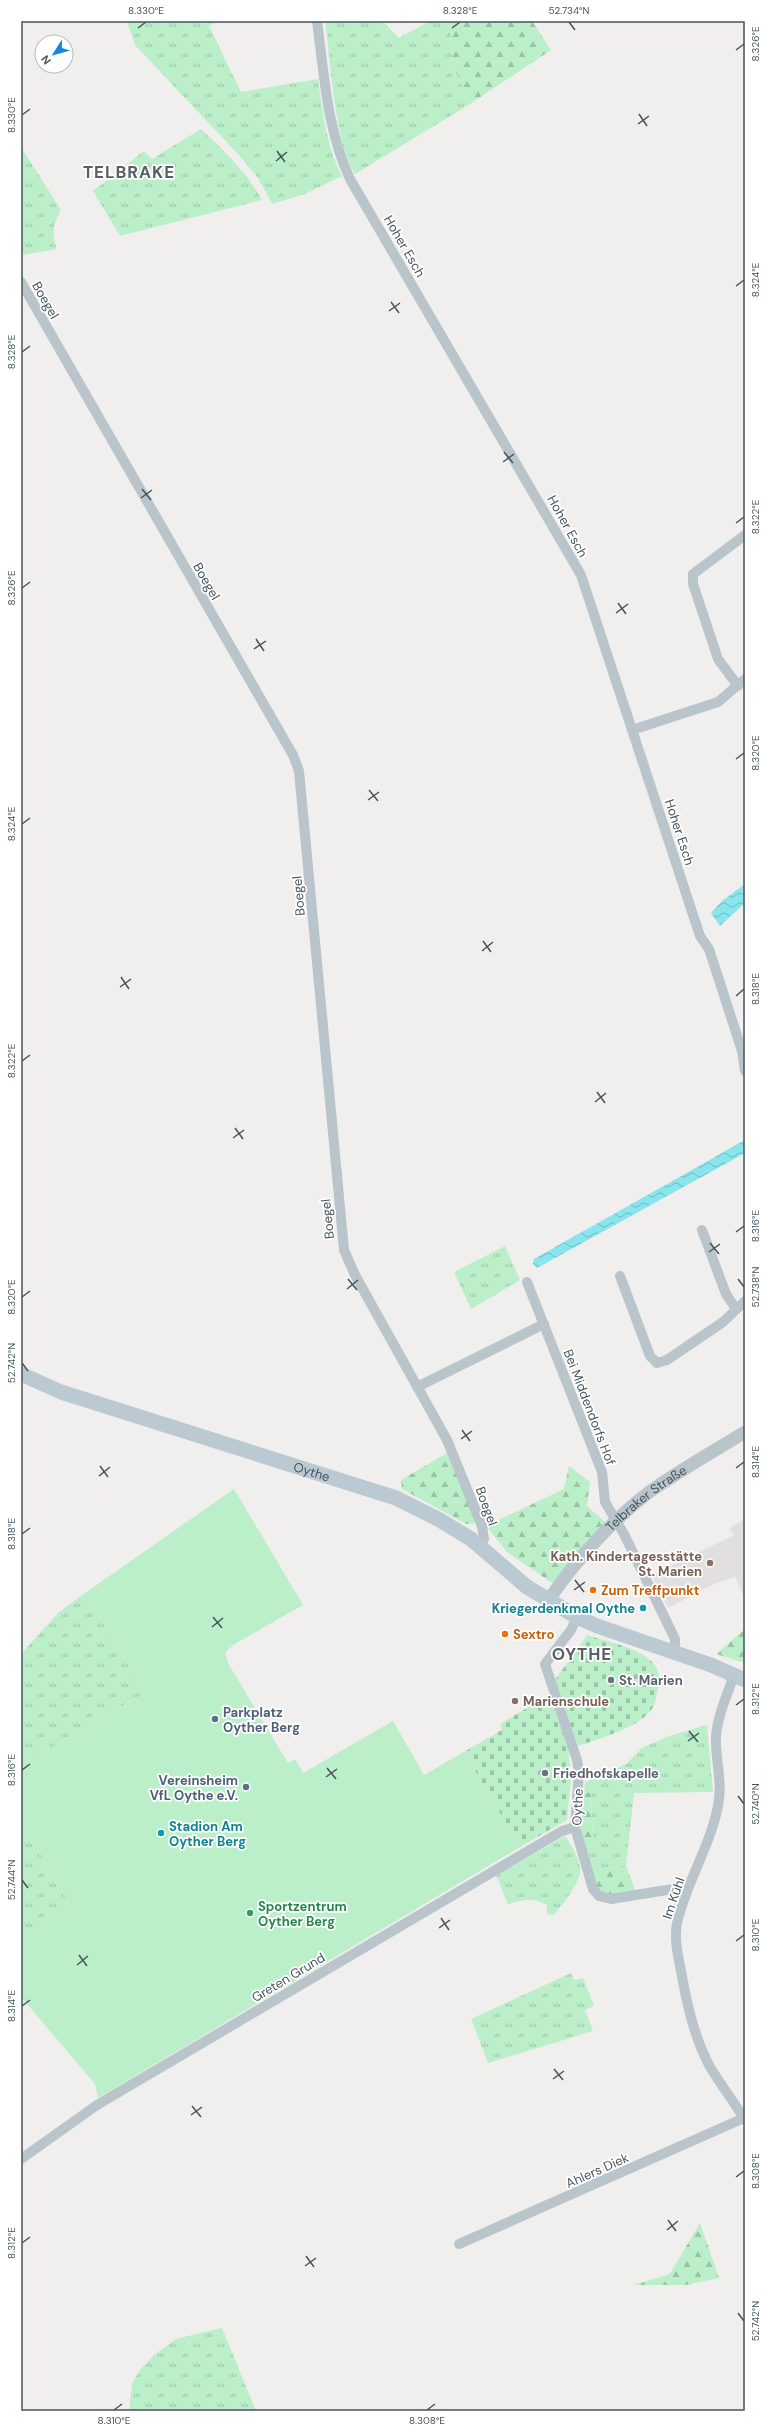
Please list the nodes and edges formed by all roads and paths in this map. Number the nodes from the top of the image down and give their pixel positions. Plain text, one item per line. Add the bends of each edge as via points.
1 (317, 21) edge
2 (21, 282) edge
3 (745, 535) edge
4 (741, 683) edge
5 (632, 730) junction
6 (745, 1071) edge
7 (702, 1230) dead end
8 (620, 1276) dead end
9 (527, 1282) dead end
10 (745, 1301) edge
11 (736, 1309) junction
12 (544, 1324) junction
13 (21, 1374) edge
14 (417, 1387) junction
15 (745, 1432) edge
16 (617, 1522) junction
17 (480, 1547) junction
18 (548, 1601) junction
19 (577, 1617) junction
20 (675, 1652) junction
21 (740, 1678) edge
22 (575, 1827) junction
23 (687, 1892) junction
24 (743, 2114) edge
25 (21, 2159) edge
26 (459, 2244) dead end

1 - 5 street, Hoher Esch via 332,128 340,157 350,179 581,575
2 - 14 street, Boegel via 285,742 299,771 342,1238 349,1263
3 - 4 street via 693,574 692,584 718,659
4 - 5 street via 718,702
5 - 6 street, Hoher Esch via 700,936 708,949 742,1051
7 - 11 street via 726,1294
8 - 11 street via 650,1356 657,1362 666,1360 723,1322
9 - 12 street, Bei Middendorfs Hof
10 - 11 street
12 - 14 street
12 - 16 street, Bei Middendorfs Hof via 602,1472 605,1502
13 - 17 main road, Oythe via 62,1392 396,1498 438,1519
14 - 17 street, Boegel via 452,1450 482,1526 484,1539
15 - 16 street, Telbraker Straße via 651,1491
16 - 18 street, Telbraker Straße via 567,1574
16 - 20 street via 675,1639
17 - 18 main road, Oythe via 527,1587
18 - 19 main road, Oythe
19 - 20 main road, Oythe
19 - 22 street, Oythe via 571,1630 545,1664 577,1760 579,1772
20 - 21 main road, Oythe
21 - 23 street, Im Kühl via 719,1717 716,1737 720,1787 718,1805 698,1868
22 - 23 street, Oythe via 593,1889 599,1896 611,1899 673,1890
22 - 25 street, Greten Grund via 562,1831 425,1910 97,2105
23 - 24 street, Im Kühl via 677,1925 676,1942 687,2005 698,2041 710,2067
24 - 26 street, Ahlers Diek

